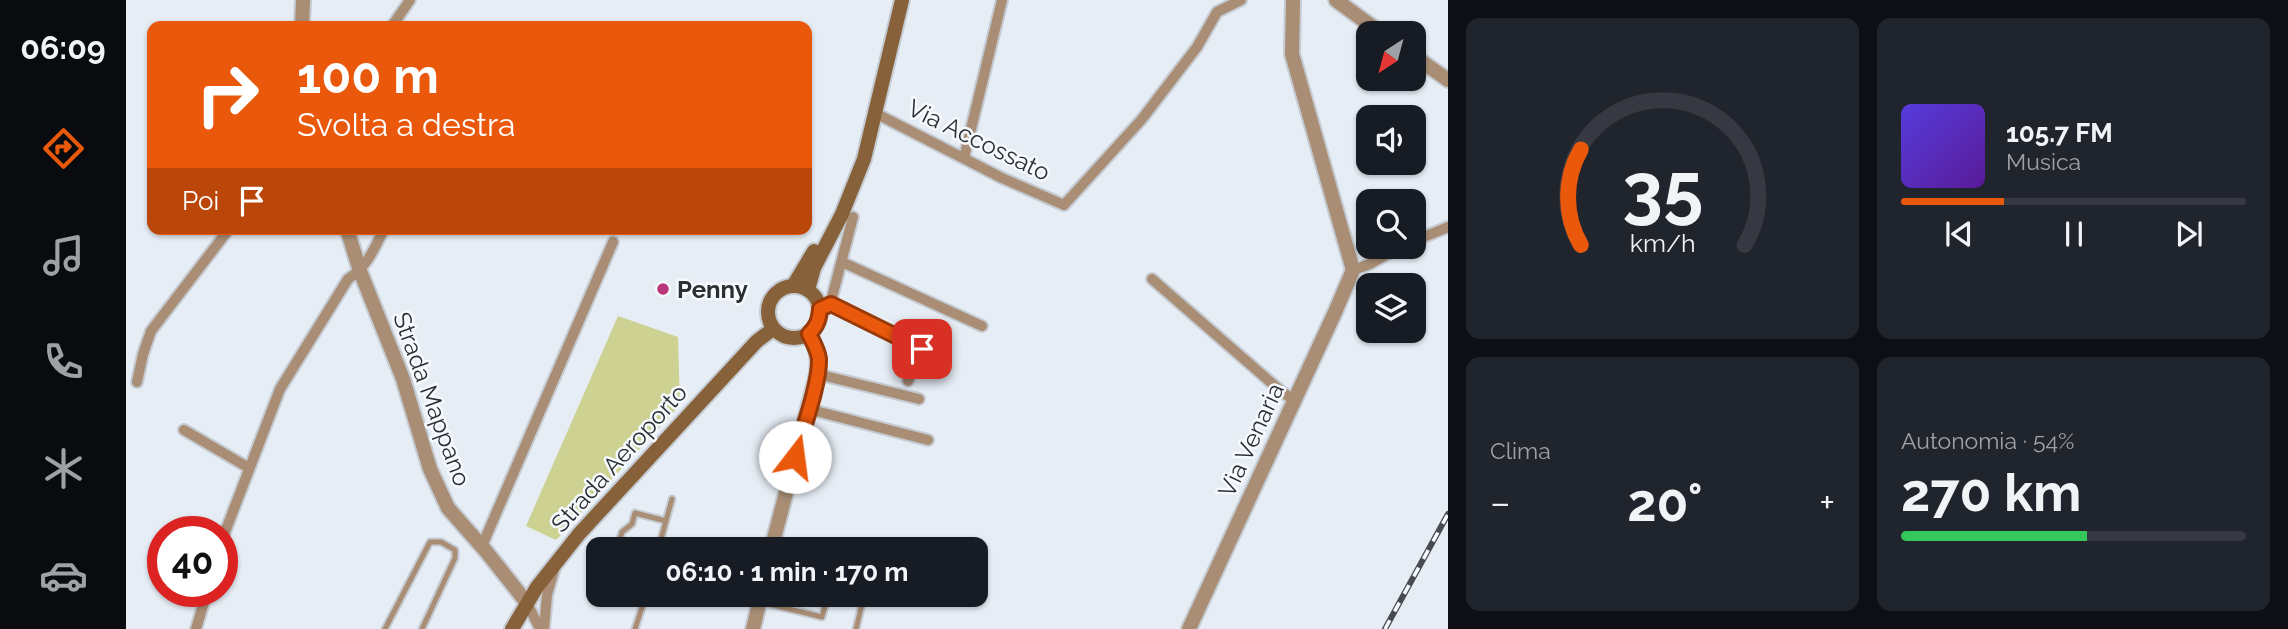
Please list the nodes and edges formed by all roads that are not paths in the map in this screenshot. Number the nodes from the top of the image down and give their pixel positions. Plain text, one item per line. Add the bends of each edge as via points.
1 (303, 0) edge
2 (410, 0) edge
3 (892, 0) edge
4 (902, 0) edge
5 (1002, 0) edge
6 (1241, 0) edge
7 (1293, 0) edge
8 (1336, 0) edge
9 (302, 21) edge
10 (395, 21) edge
11 (1365, 21) edge
12 (1426, 64) edge
13 (1448, 80) edge
14 (875, 113) junction
15 (964, 158) junction
16 (853, 217) dead end
17 (1448, 227) edge
18 (224, 235) edge
19 (348, 235) edge
20 (381, 235) edge
21 (1426, 236) edge
22 (613, 242) dead end
23 (1379, 259) edge
24 (842, 262) junction
25 (1353, 270) junction
26 (360, 271) junction
27 (1152, 279) dead end
28 (793, 286) junction
29 (808, 290) junction
30 (825, 307) junction
31 (982, 326) dead end
32 (773, 329) junction
33 (809, 334) junction
34 (817, 374) junction
35 (908, 381) dead end
36 (137, 382) dead end
37 (919, 399) dead end
38 (1294, 400) junction
39 (808, 409) junction
40 (184, 430) dead end
41 (928, 440) dead end
42 (249, 468) junction
43 (672, 499) dead end
44 (231, 516) edge
45 (666, 521) junction
46 (620, 537) edge
47 (662, 537) edge
48 (774, 537) edge
49 (482, 546) junction
50 (557, 560) junction
51 (527, 603) junction
52 (203, 607) edge
53 (642, 607) edge
54 (758, 607) edge
55 (789, 607) edge
56 (825, 607) edge
57 (861, 607) edge
58 (389, 628) edge
59 (196, 629) edge
60 (422, 629) edge
61 (512, 629) edge
62 (542, 629) edge
63 (635, 629) edge
64 (753, 629) edge
65 (856, 629) edge
66 (1189, 629) edge

1 - 9 street
2 - 10 street
3 - 28 main road via 855,160 833,214
4 - 14 main road
5 - 15 street
6 - 15 street, Via Accossato via 1217,12 1197,47 1142,118 1064,205
7 - 25 street via 1292,54
8 - 11 street
12 - 13 street
14 - 15 street, Via Accossato
14 - 29 main road via 856,183 814,268
16 - 24 street
17 - 21 street
18 - 36 street via 151,331
19 - 26 street, Strada Mappano
20 - 26 street
22 - 49 street
23 - 25 street
24 - 30 street
24 - 31 street
25 - 38 street, Via Venaria
26 - 42 street via 348,279 280,389
26 - 49 street, Strada Mappano via 403,379 430,469 448,508
27 - 38 street
28 - 29 main road
28 - 32 main road via 780,290 771,300 768,314
29 - 30 main road
30 - 33 main road
30 - 35 street via 922,349
32 - 33 main road via 786,337
32 - 50 main road, Strada Aeroporto
33 - 34 street via 819,359
34 - 37 street
34 - 39 street
38 - 66 street, Via Venaria
39 - 41 street
39 - 48 street
40 - 42 street
42 - 44 street
43 - 45 lane
45 - 46 lane via 635,513
45 - 47 lane
49 - 51 street, Strada Mappano
50 - 51 main road, Strada Aeroporto
50 - 62 street
51 - 61 main road, Strada Aeroporto
51 - 62 street
52 - 59 street
53 - 63 lane
54 - 64 street
55 - 56 lane via 822,617
57 - 65 lane
58 - 60 lane via 430,542 441,542 455,550 455,558

